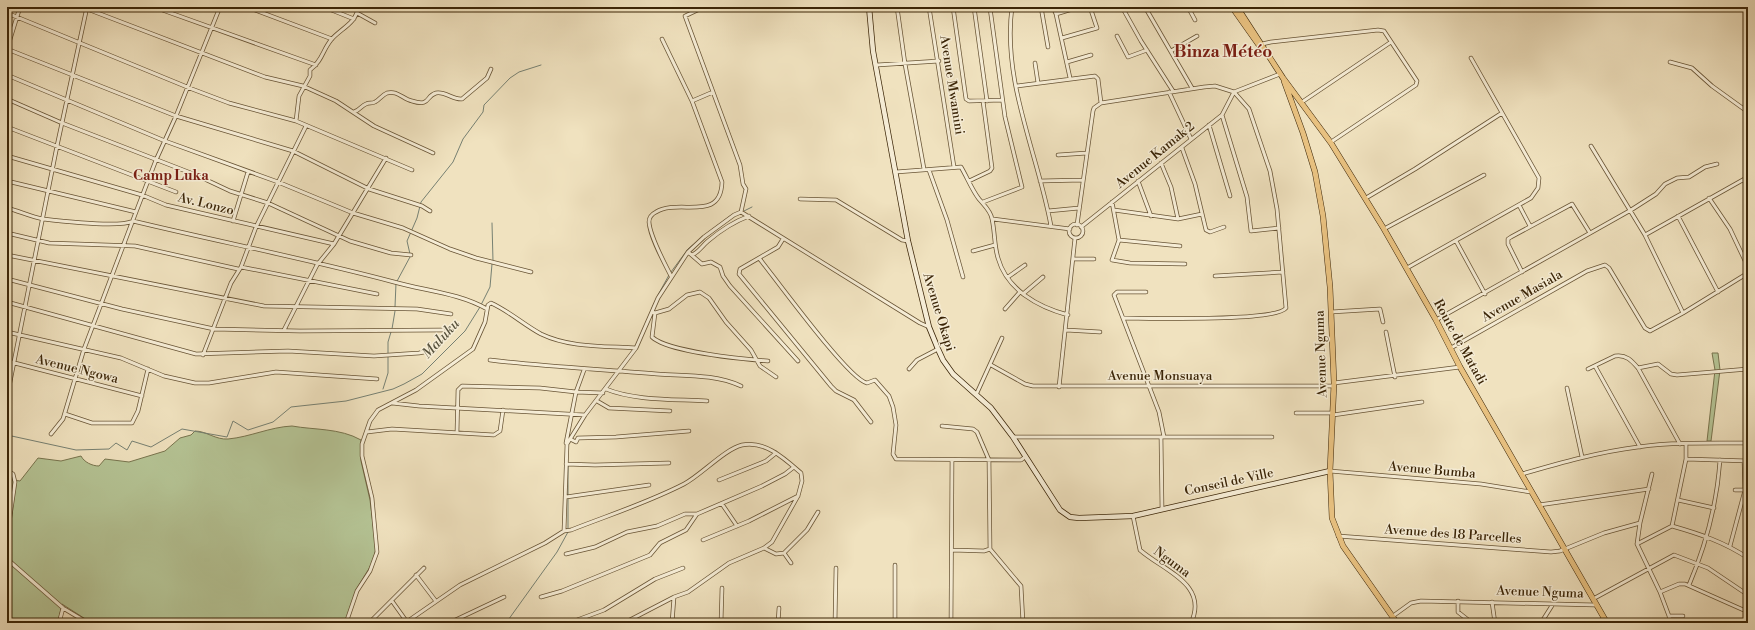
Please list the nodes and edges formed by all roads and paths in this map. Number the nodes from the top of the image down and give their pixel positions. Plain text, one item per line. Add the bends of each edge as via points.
1 (20, 7) edge
2 (82, 7) edge
3 (154, 7) edge
4 (220, 7) edge
5 (246, 7) edge
6 (324, 7) edge
7 (358, 7) edge
8 (704, 7) edge
9 (869, 7) edge
10 (898, 7) edge
11 (929, 7) edge
12 (953, 7) edge
13 (974, 7) edge
14 (1012, 7) edge
15 (1041, 7) edge
16 (1053, 7) edge
17 (1079, 7) edge
18 (1090, 7) edge
19 (1122, 7) edge
20 (1145, 7) edge
21 (1188, 7) edge
22 (1232, 7) edge
23 (87, 8) edge
24 (990, 8) edge
25 (1237, 11) edge
26 (7, 13) edge
27 (357, 13) junction
28 (1056, 14) junction
29 (17, 18) junction
30 (354, 19) junction
31 (1195, 20) dead end
32 (375, 23) dead end
33 (212, 27) junction
34 (1117, 36) dead end
35 (1197, 36) dead end
36 (1062, 38) junction
37 (332, 39) junction
38 (662, 39) dead end
39 (79, 42) junction
40 (1391, 42) junction
41 (1262, 44) junction
42 (1048, 47) dead end
43 (7, 49) edge
44 (1147, 50) junction
45 (1171, 51) junction
46 (201, 52) junction
47 (1091, 55) dead end
48 (1471, 58) dead end
49 (939, 61) junction
50 (1067, 62) junction
51 (1670, 62) dead end
52 (1035, 63) dead end
53 (905, 64) junction
54 (316, 65) junction
55 (877, 65) junction
56 (491, 69) dead end
57 (1281, 74) junction
58 (7, 75) edge
59 (72, 76) junction
60 (1070, 78) junction
61 (1038, 83) junction
62 (302, 86) junction
63 (1017, 86) junction
64 (187, 87) junction
65 (1192, 88) junction
66 (1171, 91) junction
67 (713, 92) junction
68 (1234, 92) junction
69 (7, 99) edge
70 (1002, 100) junction
71 (67, 101) junction
72 (692, 101) junction
73 (985, 101) junction
74 (1302, 102) junction
75 (1101, 103) junction
76 (1307, 108) junction
77 (354, 112) junction
78 (1296, 112) junction
79 (1748, 112) edge
80 (1502, 113) junction
81 (1222, 115) junction
82 (176, 116) junction
83 (296, 121) junction
84 (62, 123) junction
85 (1209, 125) junction
86 (306, 126) junction
87 (7, 127) edge
88 (1191, 139) junction
89 (165, 142) junction
90 (1331, 143) junction
91 (57, 146) junction
92 (1591, 146) dead end
93 (1182, 148) junction
94 (293, 151) junction
95 (433, 153) dead end
96 (1087, 153) junction
97 (1058, 155) dead end
98 (7, 156) edge
99 (386, 158) junction
100 (156, 160) junction
101 (1161, 163) junction
102 (1717, 164) dead end
103 (954, 167) junction
104 (53, 169) junction
105 (924, 169) junction
106 (412, 170) dead end
107 (929, 170) junction
108 (248, 172) junction
109 (896, 172) junction
110 (1484, 175) dead end
111 (1748, 177) edge
112 (148, 180) junction
113 (1083, 180) junction
114 (1744, 180) junction
115 (969, 181) junction
116 (1040, 181) junction
117 (7, 182) edge
118 (278, 182) junction
119 (1138, 182) junction
120 (369, 188) junction
121 (1748, 188) edge
122 (48, 192) junction
123 (176, 192) dead end
124 (241, 195) junction
125 (142, 196) junction
126 (1230, 196) dead end
127 (1366, 198) junction
128 (1709, 198) junction
129 (800, 199) dead end
130 (983, 202) junction
131 (1112, 202) junction
132 (268, 203) junction
133 (1518, 205) junction
134 (7, 208) edge
135 (1079, 208) junction
136 (742, 210) junction
137 (1114, 210) junction
138 (1631, 210) junction
139 (430, 211) dead end
140 (1048, 211) junction
141 (136, 212) junction
142 (353, 213) junction
143 (1202, 214) junction
144 (749, 216) junction
145 (1151, 216) junction
146 (1678, 216) junction
147 (731, 217) junction
148 (42, 218) junction
149 (992, 219) junction
150 (1178, 219) junction
151 (133, 221) junction
152 (233, 221) junction
153 (734, 222) junction
154 (1077, 225) junction
155 (1051, 226) junction
156 (1530, 226) junction
157 (256, 227) junction
158 (1081, 227) junction
159 (1224, 227) dead end
160 (1279, 228) junction
161 (1384, 228) junction
162 (1070, 229) junction
163 (7, 233) edge
164 (1590, 233) junction
165 (1644, 235) junction
166 (339, 236) junction
167 (1075, 238) junction
168 (783, 239) junction
169 (1119, 240) junction
170 (908, 241) junction
171 (38, 242) junction
172 (1456, 242) junction
173 (123, 244) junction
174 (334, 244) junction
175 (995, 245) junction
176 (1180, 246) dead end
177 (248, 248) junction
178 (973, 251) dead end
179 (688, 252) junction
180 (7, 255) edge
181 (410, 255) dead end
182 (692, 255) junction
183 (759, 258) junction
184 (1074, 259) junction
185 (1094, 259) dead end
186 (35, 261) junction
187 (320, 263) junction
188 (1185, 264) dead end
189 (1025, 265) dead end
190 (1748, 267) edge
191 (240, 268) junction
192 (1407, 268) junction
193 (531, 272) dead end
194 (1283, 272) junction
195 (1522, 272) junction
196 (1748, 273) edge
197 (112, 275) junction
198 (671, 276) junction
199 (1215, 276) dead end
200 (963, 277) dead end
201 (1008, 277) junction
202 (1043, 277) dead end
203 (7, 279) edge
204 (309, 281) junction
205 (29, 285) junction
206 (1146, 292) dead end
207 (1718, 292) junction
208 (1021, 293) junction
209 (377, 294) dead end
210 (1485, 294) junction
211 (226, 297) junction
212 (7, 302) edge
213 (102, 303) junction
214 (25, 306) junction
215 (295, 306) junction
216 (487, 309) junction
217 (1005, 309) dead end
218 (654, 312) junction
219 (1331, 312) junction
220 (1683, 313) junction
221 (451, 314) dead end
222 (1068, 316) junction
223 (1124, 318) junction
224 (1436, 320) junction
225 (1383, 322) dead end
226 (93, 326) junction
227 (930, 327) junction
228 (214, 329) junction
229 (284, 330) junction
230 (443, 330) dead end
231 (1066, 330) junction
232 (7, 332) edge
233 (1100, 332) dead end
234 (1386, 332) dead end
235 (18, 335) junction
236 (1002, 338) dead end
237 (636, 348) junction
238 (1451, 348) junction
239 (84, 349) junction
240 (938, 349) junction
241 (435, 350) dead end
242 (203, 355) junction
243 (490, 360) dead end
244 (757, 360) junction
245 (7, 361) edge
246 (768, 361) dead end
247 (798, 361) dead end
248 (13, 362) junction
249 (991, 365) junction
250 (1595, 366) junction
251 (1460, 367) junction
252 (1638, 368) junction
253 (148, 369) junction
254 (909, 369) dead end
255 (1588, 369) dead end
256 (1748, 369) edge
257 (584, 370) junction
258 (620, 371) junction
259 (776, 377) dead end
260 (1395, 377) junction
261 (75, 378) junction
262 (376, 379) dead end
263 (1334, 385) junction
264 (741, 386) dead end
265 (1149, 386) junction
266 (1059, 387) junction
267 (1567, 388) dead end
268 (8, 389) edge
269 (606, 389) junction
270 (576, 392) junction
271 (603, 393) junction
272 (976, 395) junction
273 (142, 396) junction
274 (7, 397) edge
275 (597, 401) junction
276 (707, 401) dead end
277 (1422, 402) dead end
278 (392, 403) junction
279 (457, 409) junction
280 (503, 410) junction
281 (670, 411) dead end
282 (1296, 413) dead end
283 (65, 414) junction
284 (1333, 414) junction
285 (571, 415) junction
286 (586, 415) junction
287 (871, 422) dead end
288 (942, 426) dead end
289 (689, 431) dead end
290 (367, 432) junction
291 (457, 432) junction
292 (51, 434) dead end
293 (1163, 437) junction
294 (1272, 437) dead end
295 (1014, 438) junction
296 (570, 439) junction
297 (1748, 443) edge
298 (1680, 444) junction
299 (1686, 444) junction
300 (1640, 447) junction
301 (566, 449) junction
302 (776, 453) junction
303 (1025, 457) junction
304 (1582, 457) junction
305 (952, 460) junction
306 (989, 460) junction
307 (1686, 460) junction
308 (1720, 460) junction
309 (1748, 460) edge
310 (1744, 461) junction
311 (669, 463) dead end
312 (566, 464) junction
313 (794, 467) junction
314 (7, 470) edge
315 (1330, 471) junction
316 (1522, 474) junction
317 (1652, 474) dead end
318 (719, 480) dead end
319 (649, 485) dead end
320 (1649, 489) junction
321 (1735, 490) dead end
322 (1746, 490) edge
323 (1532, 492) junction
324 (798, 496) junction
325 (566, 497) junction
326 (1678, 500) junction
327 (722, 504) junction
328 (1538, 505) junction
329 (1714, 508) junction
330 (1162, 509) junction
331 (818, 512) dead end
332 (697, 514) junction
333 (1133, 516) junction
334 (1640, 523) junction
335 (737, 526) junction
336 (1672, 526) junction
337 (564, 531) junction
338 (1338, 536) junction
339 (1707, 536) junction
340 (7, 537) edge
341 (703, 540) dead end
342 (1637, 544) junction
343 (1730, 546) junction
344 (764, 548) junction
345 (1565, 548) junction
346 (990, 549) junction
347 (952, 550) junction
348 (784, 553) junction
349 (566, 554) dead end
350 (1748, 558) edge
351 (7, 559) edge
352 (791, 563) dead end
353 (1698, 564) junction
354 (895, 565) dead end
355 (424, 568) dead end
356 (683, 568) dead end
357 (836, 568) dead end
358 (1648, 569) junction
359 (416, 575) junction
360 (1689, 585) junction
361 (722, 588) dead end
362 (1660, 592) junction
363 (1748, 595) edge
364 (504, 597) dead end
365 (541, 597) dead end
366 (674, 597) junction
367 (1593, 599) junction
368 (435, 600) junction
369 (392, 601) junction
370 (1458, 601) junction
371 (1492, 602) junction
372 (1553, 604) junction
373 (1596, 605) junction
374 (63, 608) junction
375 (778, 608) dead end
376 (1748, 612) edge
377 (1393, 616) junction
378 (1669, 616) junction
379 (1683, 616) dead end
380 (407, 622) edge
381 (59, 623) edge
382 (88, 623) edge
383 (346, 623) edge
384 (366, 623) edge
385 (449, 623) edge
386 (569, 623) edge
387 (624, 623) edge
388 (672, 623) edge
389 (721, 623) edge
390 (778, 623) edge
391 (835, 623) edge
392 (895, 623) edge
393 (952, 623) edge
394 (1023, 623) edge
395 (1192, 623) edge
396 (1397, 623) edge
397 (1472, 623) edge
398 (1495, 623) edge
399 (1542, 623) edge
400 (1607, 623) edge
401 (1670, 623) edge

1 - 29 street
2 - 23 street
3 - 33 street
4 - 33 street
5 - 37 street
6 - 30 street
7 - 27 street
8 - 67 street via 685,16
9 - 55 street, Avenue Okapi via 873,51
10 - 53 street
11 - 49 street, Avenue Mwamini
12 - 73 street via 966,99
13 - 73 street
14 - 63 street via 1011,46
15 - 42 street
16 - 28 street
17 - 28 street
18 - 36 street via 1097,28
19 - 44 street
20 - 45 street
21 - 31 street
22 - 25 main road, Route de Matadi
23 - 39 street
23 - 46 street
24 - 70 street
25 - 41 main road, Route de Matadi
25 - 57 main road, Route de Matadi
26 - 29 street
27 - 30 street
27 - 32 street
28 - 36 street
29 - 39 street
29 - 43 street
30 - 37 street
33 - 46 street
33 - 54 street
34 - 44 street via 1128,57
35 - 45 street
36 - 50 street
37 - 54 street
38 - 72 street
39 - 59 street
39 - 64 street
40 - 41 street via 1382,30
40 - 74 street
40 - 90 street via 1417,80 1416,85
41 - 57 main road, Route de Matadi
43 - 59 street
44 - 66 street
45 - 65 street
46 - 62 street via 265,76
46 - 64 street
47 - 50 street
48 - 80 street
49 - 53 street
49 - 103 street, Avenue Mwamini
50 - 60 street
51 - 79 street via 1692,68
52 - 61 street
53 - 55 street
53 - 105 street
54 - 62 street via 310,70 310,76
55 - 109 street, Avenue Okapi
56 - 77 street via 487,78 462,99 437,93 431,95 428,101 421,103 394,92 382,96 375,103 367,103 361,110
57 - 68 street
57 - 74 main road, Route de Matadi
57 - 78 main road, Avenue Nguma
58 - 71 street
59 - 71 street
59 - 82 street
60 - 61 street
60 - 75 street via 1095,76 1098,79
61 - 63 street
62 - 77 street via 336,100
62 - 83 street
63 - 116 street
64 - 82 street
64 - 83 street via 229,103
65 - 66 street
65 - 68 street via 1215,86
66 - 75 street
66 - 88 street
67 - 72 street
67 - 136 street via 740,165 746,189
68 - 81 street, Avenue Kamak 2
68 - 160 street via 1248,109 1254,123 1270,172
69 - 84 street
70 - 73 street
70 - 130 street via 1022,187
71 - 84 street
71 - 89 street
72 - 198 street via 722,182 722,192 712,205 666,208 651,216 649,223
73 - 115 street via 992,168
74 - 76 main road, Route de Matadi
75 - 96 street via 1093,111
76 - 78 main road
76 - 90 main road, Route de Matadi
77 - 95 street via 374,126
78 - 219 main road, Avenue Nguma via 1315,172 1323,216
80 - 127 street
80 - 133 street via 1539,178 1535,194
81 - 85 street, Avenue Kamak 2
81 - 160 street via 1247,197 1251,231
82 - 89 street
82 - 94 street
83 - 86 street
84 - 91 street
84 - 100 street
85 - 88 street, Avenue Kamak 2
85 - 126 street
86 - 94 street
86 - 99 street
87 - 91 street
88 - 93 street, Avenue Kamak 2
89 - 100 street
89 - 108 street
90 - 127 main road, Route de Matadi
91 - 104 street
91 - 112 street
92 - 138 street
93 - 101 street, Avenue Kamak 2
93 - 143 street via 1195,184
94 - 118 street
94 - 120 street
96 - 97 street
96 - 113 street
98 - 104 street, Av. Lonzo
99 - 106 street
99 - 120 street
100 - 112 street
100 - 124 street
101 - 119 street, Avenue Kamak 2
101 - 150 street via 1171,187
102 - 138 street via 1705,167 1689,177 1677,178 1664,184 1656,194
103 - 107 street
103 - 115 street via 961,167
104 - 122 street
104 - 125 street, Av. Lonzo
105 - 107 street
105 - 109 street
107 - 200 street via 947,220
108 - 118 street
108 - 124 street
109 - 170 street, Avenue Okapi
110 - 161 street
111 - 114 street
112 - 123 street
112 - 125 street
113 - 116 street
113 - 135 street
114 - 121 street
114 - 128 street
115 - 130 street
116 - 140 street
117 - 122 street
118 - 132 street
118 - 142 street
119 - 131 street, Avenue Kamak 2
119 - 145 street
120 - 139 street via 420,205
120 - 142 street
122 - 141 street
122 - 148 street
124 - 132 street
124 - 152 street
125 - 141 street
125 - 152 street, Av. Lonzo
127 - 161 main road, Route de Matadi
128 - 146 street
128 - 190 street via 1730,229
129 - 170 street via 836,200 902,240
130 - 149 street
131 - 137 street
131 - 158 street, Avenue Kamak 2
132 - 157 street
132 - 166 street
133 - 156 street
133 - 172 street
134 - 148 street
135 - 140 street
135 - 154 street
136 - 144 street
136 - 147 street
137 - 145 street
137 - 169 street
138 - 164 street
138 - 165 street
140 - 155 street
141 - 151 street
142 - 166 street
142 - 193 street via 403,228 476,258
143 - 150 street
143 - 159 street via 1208,231
144 - 153 street
144 - 168 street
145 - 150 street
146 - 165 street
146 - 207 street
147 - 153 street
147 - 179 street
148 - 151 street via 100,223
148 - 171 street
149 - 155 street
149 - 175 street
151 - 173 street
151 - 177 street
152 - 157 street, Av. Lonzo
153 - 182 street
154 - 158 street
154 - 162 street
155 - 162 street
156 - 164 street via 1572,204
156 - 195 street via 1507,241
157 - 174 street, Av. Lonzo
157 - 177 street
158 - 167 street via 1082,234
160 - 194 street
161 - 192 main road, Route de Matadi
162 - 167 street via 1071,236
163 - 171 street
164 - 195 street
165 - 220 street
166 - 174 street
166 - 181 street via 363,246
167 - 184 street
168 - 183 street via 778,247
168 - 227 street
169 - 176 street
169 - 188 street via 1112,260 1130,263
170 - 227 street, Avenue Okapi
171 - 173 street
171 - 186 street
172 - 192 street
172 - 210 street
173 - 191 street
173 - 197 street
174 - 187 street
175 - 178 street
175 - 201 street via 998,260
177 - 187 street
177 - 191 street
179 - 182 street
179 - 198 street
180 - 186 street
182 - 247 street via 702,264 711,262 720,267 730,286
183 - 287 street via 740,269 739,274 831,386 854,400
183 - 305 street via 845,365 863,382 867,384 874,380 889,396 896,426 894,457 900,460
184 - 185 street
184 - 222 street
186 - 197 street
186 - 205 street
187 - 204 street
187 - 216 street via 396,283 440,291
189 - 201 street
191 - 204 street
191 - 211 street
192 - 224 main road, Route de Matadi
194 - 199 street
194 - 223 street via 1286,308 1278,314 1248,317
195 - 210 street
196 - 207 street
197 - 211 street
197 - 213 street
198 - 218 street
201 - 208 street
202 - 208 street
203 - 205 street
204 - 209 street
204 - 215 street
205 - 213 street
205 - 214 street
206 - 223 street via 1115,293
207 - 220 street
208 - 217 street
208 - 222 street via 1051,311
210 - 224 street
211 - 215 street via 264,306
211 - 228 street
212 - 214 street
213 - 226 street
213 - 228 street
214 - 226 street
214 - 235 street
215 - 221 street via 417,309
215 - 229 street
216 - 237 street via 490,303 493,304 541,333 569,343
216 - 278 street via 485,322 472,349 416,390
218 - 237 street
218 - 244 street via 652,337 660,341 700,352
218 - 244 street via 669,309 687,295 700,292 709,298
219 - 225 street via 1380,309
219 - 263 main road, Avenue Nguma
220 - 238 street, Avenue Masiala via 1653,330 1647,330 1610,268 1605,265 1586,271
222 - 231 street
223 - 265 street
224 - 238 main road, Route de Matadi
226 - 239 street
226 - 242 street
227 - 240 street, Avenue Okapi
228 - 229 street
228 - 242 street
229 - 230 street
231 - 233 street
231 - 266 street
232 - 235 street
234 - 260 street
235 - 239 street
235 - 248 street
236 - 249 street
237 - 258 street
238 - 251 main road, Route de Matadi
239 - 253 street via 121,358
239 - 261 street
240 - 254 street via 917,360
240 - 272 street, Avenue Okapi via 942,360
241 - 242 street via 374,356 288,351
243 - 257 street
244 - 246 street
244 - 259 street via 765,371
245 - 248 street, Avenue Ngowa
248 - 261 street, Avenue Ngowa
248 - 268 street
249 - 266 street, Avenue Monsuaya via 1029,386
249 - 272 street
250 - 252 street via 1620,355 1631,359
250 - 255 street
250 - 300 street
251 - 260 street, Avenue Monsuaya
251 - 316 main road, Route de Matadi
252 - 256 street via 1658,364 1671,374 1677,375
252 - 298 street
253 - 262 street via 164,376 195,383 276,372
253 - 273 street
257 - 258 street
257 - 270 street
258 - 264 street via 718,378
258 - 269 street
260 - 263 street, Avenue Monsuaya
261 - 273 street, Avenue Ngowa
261 - 283 street
263 - 265 street, Avenue Monsuaya
263 - 284 main road, Avenue Nguma
265 - 266 street, Avenue Monsuaya
265 - 293 street via 1159,412
267 - 304 street
268 - 274 street
269 - 271 street
269 - 276 street via 630,395
270 - 271 street
270 - 279 street via 540,388 462,386 458,390
270 - 285 street
271 - 275 street
272 - 295 street, Avenue Okapi via 991,408
273 - 283 street via 136,418 129,424 92,423
275 - 281 street via 609,408
275 - 286 street
277 - 284 street
278 - 279 street
278 - 290 street via 373,415
279 - 280 street
279 - 291 street
280 - 285 street
280 - 291 street via 500,431 494,435
282 - 284 street
283 - 292 street via 60,425
284 - 315 main road, Avenue Nguma
285 - 286 street
285 - 301 street
286 - 296 street
288 - 306 street via 972,429 977,432
289 - 296 street via 584,437 574,441
290 - 291 street via 392,429
290 - 383 street via 362,444 362,456 372,498 378,547 375,560 357,591
293 - 294 street
293 - 295 street
293 - 330 street
295 - 303 street, Avenue Okapi
296 - 301 street
297 - 299 street
298 - 299 street
298 - 300 street
299 - 307 street
300 - 304 street
301 - 312 street
302 - 313 street
302 - 318 street via 766,462
302 - 337 street via 766,447 742,445 684,484 628,509
303 - 306 street via 1021,460
303 - 333 street, Avenue Okapi via 1064,514 1070,517 1095,519
304 - 316 street
305 - 306 street
305 - 347 street
306 - 346 street
307 - 308 street
307 - 326 street
308 - 310 street
308 - 329 street
309 - 310 street
310 - 322 street
311 - 312 street
312 - 325 street
313 - 324 street via 803,477
313 - 327 street via 785,474
314 - 340 street via 13,474 15,482
315 - 323 street, Avenue Bumba via 1480,484
315 - 330 street, Conseil de Ville
315 - 338 main road, Avenue Nguma via 1331,512
316 - 323 main road, Route de Matadi
317 - 320 street
319 - 325 street
320 - 328 street
320 - 334 street
321 - 322 street
322 - 343 street
323 - 328 main road, Route de Matadi
324 - 335 street
324 - 344 street via 772,542
325 - 337 street
326 - 329 street
326 - 336 street
327 - 332 street
327 - 335 street
328 - 345 main road, Route de Matadi
329 - 339 street
330 - 333 street, Conseil de Ville
331 - 348 street via 807,530
332 - 349 street via 685,514 657,526 627,532 595,547
332 - 365 street via 686,530 660,543 650,555 576,586
333 - 395 street, Nguma via 1140,550 1187,584 1193,592 1196,604
334 - 342 street
334 - 345 street, Avenue des 18 Parcelles
335 - 341 street
336 - 339 street
336 - 342 street
337 - 368 street
338 - 345 street, Avenue des 18 Parcelles via 1551,552
338 - 377 main road, Avenue Nguma
339 - 343 street
339 - 353 street
342 - 358 street
343 - 350 street
344 - 348 street via 776,554
344 - 366 street via 728,562 688,592
345 - 367 main road, Route de Matadi
346 - 347 street
346 - 394 street via 1021,586
347 - 393 street
348 - 352 street
351 - 374 street
353 - 358 street via 1674,555
353 - 360 street
353 - 363 street
354 - 392 street
355 - 359 street
356 - 386 street via 655,579 604,610
357 - 391 street
358 - 362 street
358 - 367 street
359 - 368 street
359 - 369 street
360 - 362 street via 1679,584
360 - 376 street
361 - 389 street
362 - 378 street
364 - 385 street
366 - 387 street
366 - 388 street
367 - 373 main road, Route de Matadi
368 - 380 street
369 - 380 street
369 - 384 street
370 - 371 street, Avenue Nguma
370 - 377 street, Avenue Nguma via 1416,602
370 - 397 street via 1458,612
371 - 372 street, Avenue Nguma
371 - 398 street
372 - 373 street, Avenue Nguma
372 - 399 street
373 - 400 main road, Route de Matadi
374 - 381 street
374 - 382 street
375 - 390 street
377 - 396 main road, Avenue Nguma
378 - 379 street
378 - 401 street

